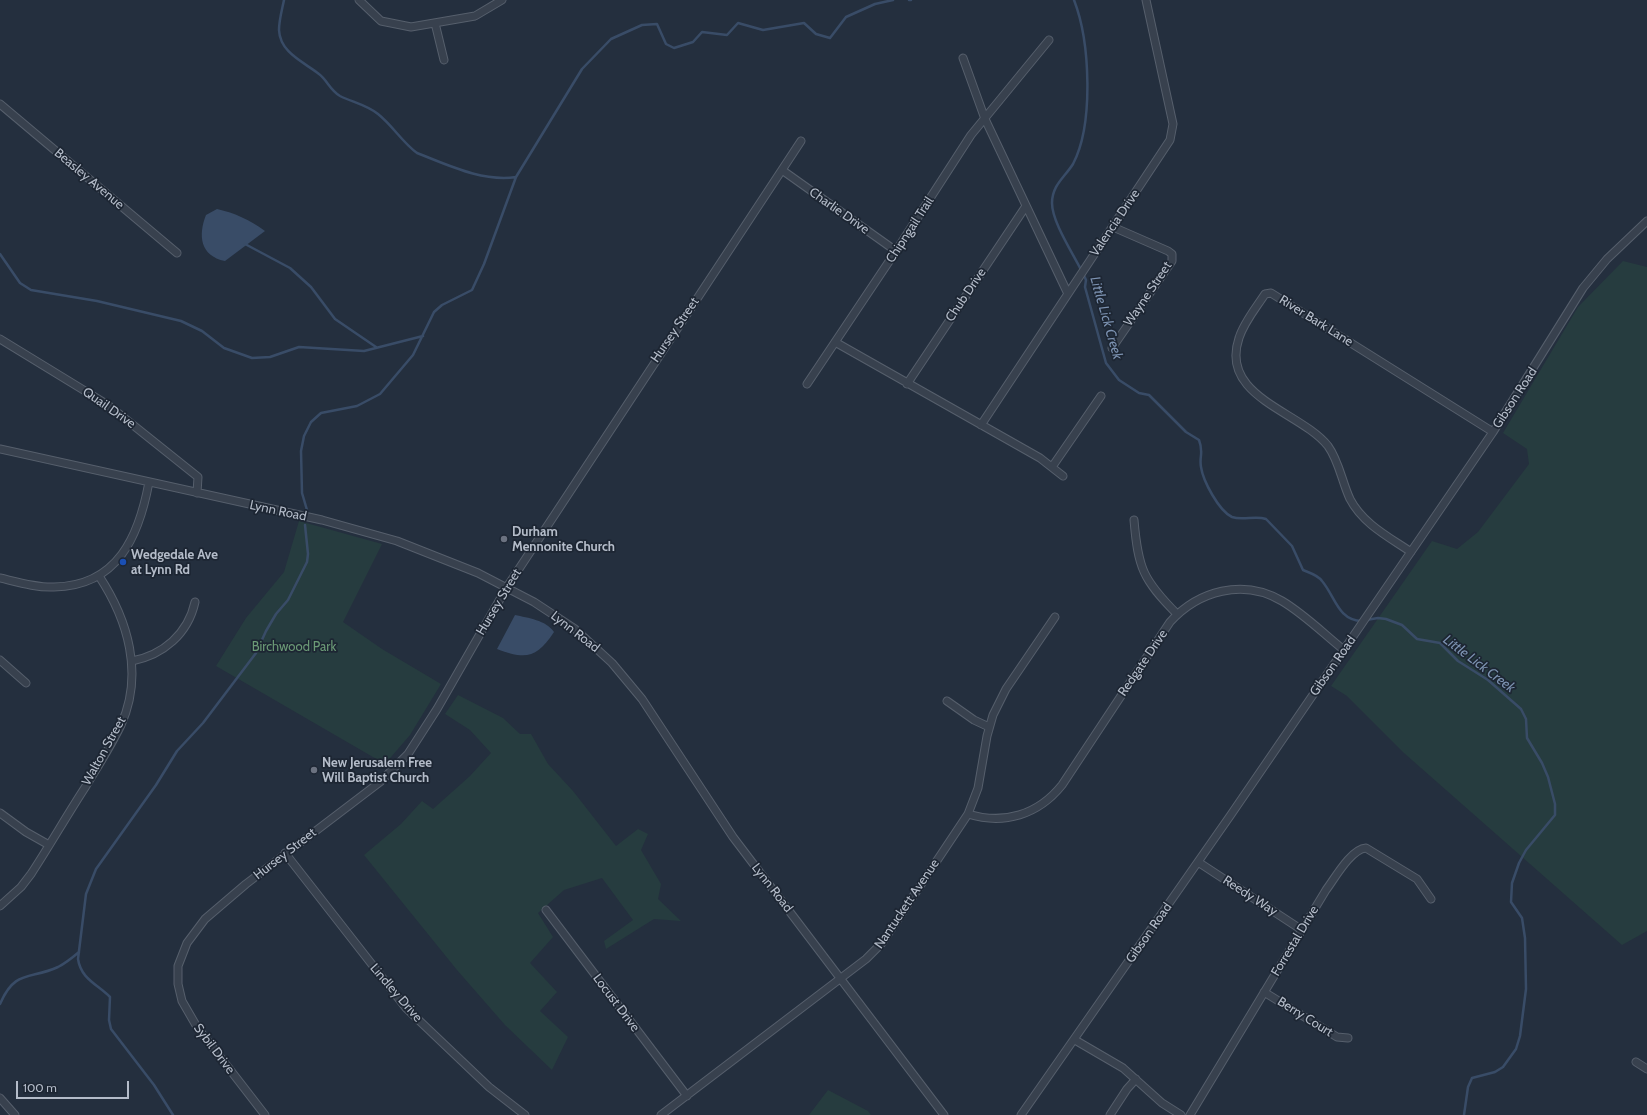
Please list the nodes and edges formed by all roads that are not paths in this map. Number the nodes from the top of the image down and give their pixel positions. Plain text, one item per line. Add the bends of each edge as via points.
1 (359, 0) edge
2 (502, 0) edge
3 (1146, 0) edge
4 (435, 23) junction
5 (1049, 40) dead end
6 (963, 58) dead end
7 (444, 60) dead end
8 (0, 104) edge
9 (985, 119) junction
10 (801, 141) dead end
11 (782, 170) junction
12 (1026, 206) junction
13 (1647, 221) edge
14 (1113, 226) junction
15 (896, 251) junction
16 (177, 253) dead end
17 (1068, 294) junction
18 (0, 340) edge
19 (835, 342) junction
20 (1112, 348) dead end
21 (807, 384) dead end
22 (907, 384) junction
23 (1101, 396) dead end
24 (981, 425) junction
25 (1493, 432) junction
26 (0, 449) edge
27 (1052, 467) junction
28 (1063, 476) dead end
29 (149, 482) junction
30 (197, 493) junction
31 (1134, 520) dead end
32 (1411, 552) junction
33 (99, 576) junction
34 (0, 578) edge
35 (506, 587) junction
36 (195, 602) dead end
37 (1177, 614) junction
38 (1055, 617) dead end
39 (1344, 650) junction
40 (0, 660) edge
41 (132, 661) junction
42 (26, 683) dead end
43 (947, 701) dead end
44 (989, 727) junction
45 (0, 813) edge
46 (968, 814) junction
47 (48, 845) junction
48 (285, 854) junction
49 (1198, 862) junction
50 (1431, 899) dead end
51 (0, 906) edge
52 (546, 910) dead end
53 (1302, 930) junction
54 (178, 976) joint
55 (841, 978) junction
56 (1264, 992) junction
57 (1348, 1038) dead end
58 (1075, 1040) junction
59 (1636, 1062) dead end
60 (1647, 1069) edge
61 (1136, 1080) junction
62 (687, 1096) junction
63 (0, 1098) edge
64 (14, 1115) edge
65 (265, 1115) edge
66 (525, 1115) edge
67 (661, 1115) edge
68 (944, 1115) edge
69 (1021, 1115) edge
70 (1110, 1115) edge
71 (1182, 1115) edge
72 (1190, 1115) edge

1 - 4 street via 381,21 411,27
2 - 4 street via 475,16
3 - 14 street, Valencia Drive via 1173,124 1172,132 1170,140
4 - 7 street
5 - 9 street, Chipngail Trail
6 - 9 street
8 - 16 street, Beasley Avenue
9 - 12 street
9 - 15 street, Chipngail Trail via 971,135
10 - 11 street, Hursey Street
11 - 15 street, Charlie Drive
11 - 35 street, Hursey Street
12 - 17 street
12 - 22 street, Chub Drive
13 - 25 street, Gibson Road via 1607,259 1583,288
14 - 17 street, Valencia Drive
14 - 20 street, Wayne Street via 1168,250 1172,254 1172,261
15 - 19 street, Chipngail Trail
17 - 24 street, Valencia Drive
18 - 30 street, Quail Drive via 66,378 124,417 198,477
19 - 21 street, Chipngail Trail
19 - 22 street
22 - 24 street
23 - 27 street
24 - 27 street
25 - 32 street, Gibson Road
25 - 32 street, River Bark Lane via 1271,293 1265,294 1239,338 1236,357 1244,382 1257,396 1321,438 1335,458 1349,497 1362,516
26 - 29 street, Lynn Road
27 - 28 street
29 - 30 street, Lynn Road
29 - 33 street via 140,519 126,551
30 - 35 street, Lynn Road via 362,530 453,561
31 - 37 street via 1142,571 1155,593
32 - 39 street, Gibson Road
33 - 34 street via 55,588
33 - 41 street, Walton Street via 119,610
35 - 48 street, Hursey Street via 438,709 401,762 380,782
35 - 55 street, Lynn Road via 575,629 619,671 642,700 733,837
36 - 41 street via 190,619 177,638 156,652
37 - 39 street, Redgate Drive via 1195,601 1222,590 1258,591 1282,601
37 - 46 street, Redgate Drive via 1062,785 1046,802 1025,814 1003,819
38 - 44 street, Nantuckett Avenue via 1000,700
39 - 49 street, Gibson Road
40 - 42 street
41 - 47 street, Walton Street via 130,694 121,725 104,757
43 - 44 street
44 - 46 street, Nantuckett Avenue via 978,788
45 - 47 street
46 - 55 street, Nantuckett Avenue via 882,943
47 - 51 street, Walton Street via 21,887
48 - 54 street, Hursey Street via 197,927 182,953
48 - 66 street, Lindley Drive via 406,1008 489,1086
49 - 53 street, Reedy Way
49 - 58 street, Gibson Road
50 - 53 street, Forrestal Drive via 1417,879 1366,848 1360,848 1334,879
52 - 62 street, Locust Drive
53 - 56 street, Forrestal Drive
54 - 65 street, Sybil Drive via 180,993 188,1013
55 - 62 street, Nantuckett Avenue
55 - 68 street, Lynn Road
56 - 57 street, Berry Court via 1337,1037
56 - 72 street, Forrestal Drive
58 - 61 street via 1123,1068
58 - 69 street, Gibson Road
59 - 60 street
61 - 70 street
61 - 71 street via 1162,1103
62 - 67 street, Nantuckett Avenue
63 - 64 street

